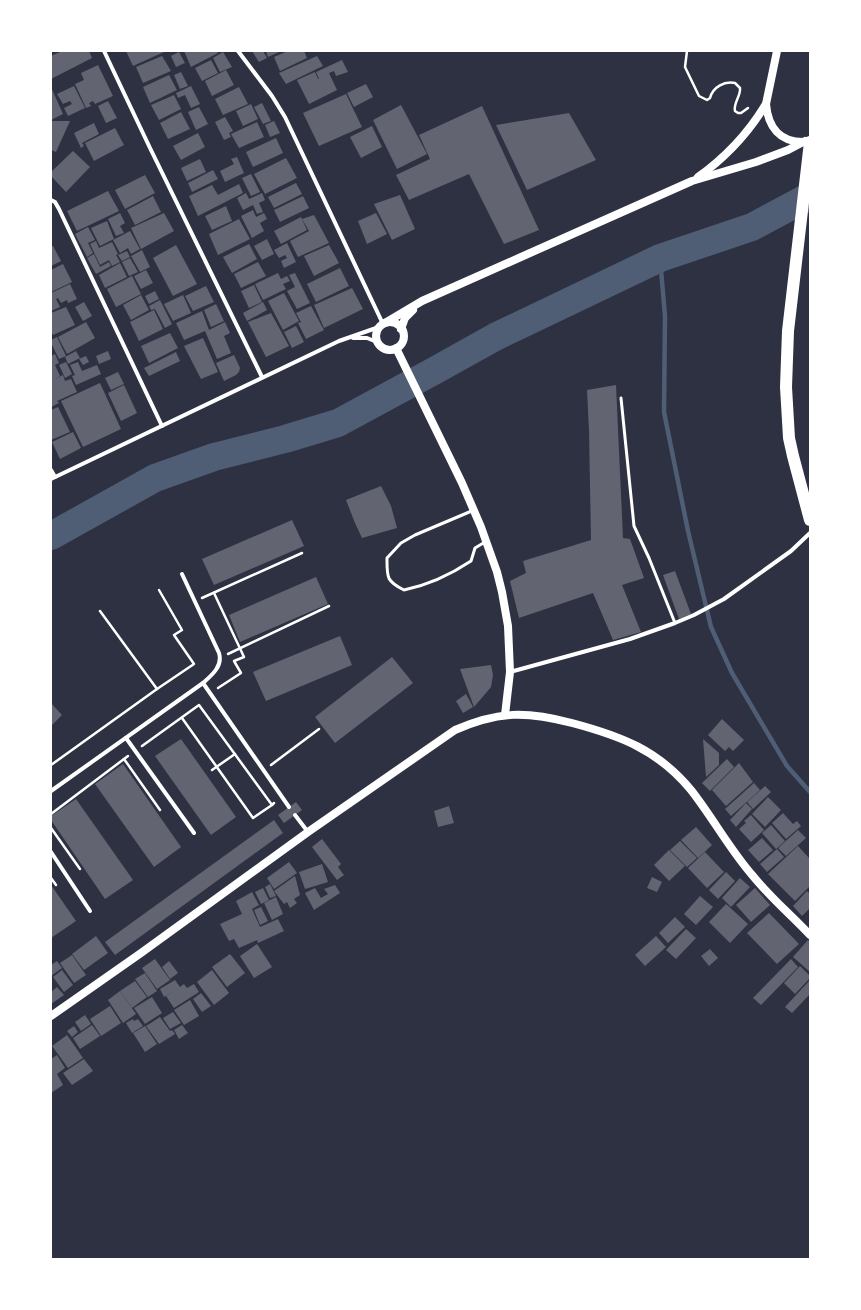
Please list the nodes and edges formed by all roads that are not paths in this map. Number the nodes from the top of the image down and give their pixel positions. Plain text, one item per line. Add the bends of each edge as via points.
1 (104, 51) edge
2 (238, 51) edge
3 (777, 51) edge
4 (766, 104) junction
5 (808, 141) edge
6 (692, 181) junction
7 (51, 200) edge
8 (422, 301) junction
9 (382, 325) junction
10 (401, 329) junction
11 (339, 341) junction
12 (377, 342) junction
13 (398, 351) junction
14 (262, 377) junction
15 (621, 398) dead end
16 (162, 426) junction
17 (51, 470) edge
18 (53, 478) edge
19 (474, 510) junction
20 (810, 520) edge
21 (810, 533) edge
22 (486, 541) junction
23 (182, 574) dead end
24 (675, 623) junction
25 (510, 672) junction
26 (203, 683) junction
27 (505, 715) junction
28 (126, 738) junction
29 (51, 791) edge
30 (289, 807) dead end
31 (295, 815) dead end
32 (308, 832) junction
33 (194, 833) dead end
34 (51, 852) edge
35 (90, 911) dead end
36 (810, 935) edge
37 (51, 1016) edge

1 - 14 street
2 - 9 street via 285,117
3 - 4 main road
4 - 5 main road via 769,119 777,132 792,140
4 - 6 main road via 730,152
5 - 6 main road via 756,162
5 - 20 highway via 788,331 786,387 789,438
6 - 8 main road
7 - 16 street via 59,209
8 - 9 main road
8 - 10 main road via 405,318
9 - 10 main road via 393,323
9 - 11 street
9 - 12 main road via 376,334
10 - 13 main road via 403,337
11 - 12 street via 362,337
11 - 14 street
12 - 13 main road via 385,349
13 - 19 main road
14 - 16 street
15 - 24 lane via 634,526
16 - 18 street
17 - 18 street
19 - 22 main road
19 - 22 lane via 401,543 387,558 387,575 393,584 404,590 420,587 466,565 471,561 475,548
21 - 24 street via 791,551 724,599
22 - 25 main road via 502,592 508,626
23 - 26 street via 220,657 218,667
24 - 25 street via 607,646
25 - 27 main road
26 - 28 street
26 - 30 street
27 - 32 main road via 478,721 455,730
27 - 36 main road via 525,714 596,729 649,752 691,790 753,876
28 - 29 street
28 - 33 street
31 - 32 street
32 - 37 main road
34 - 35 street

